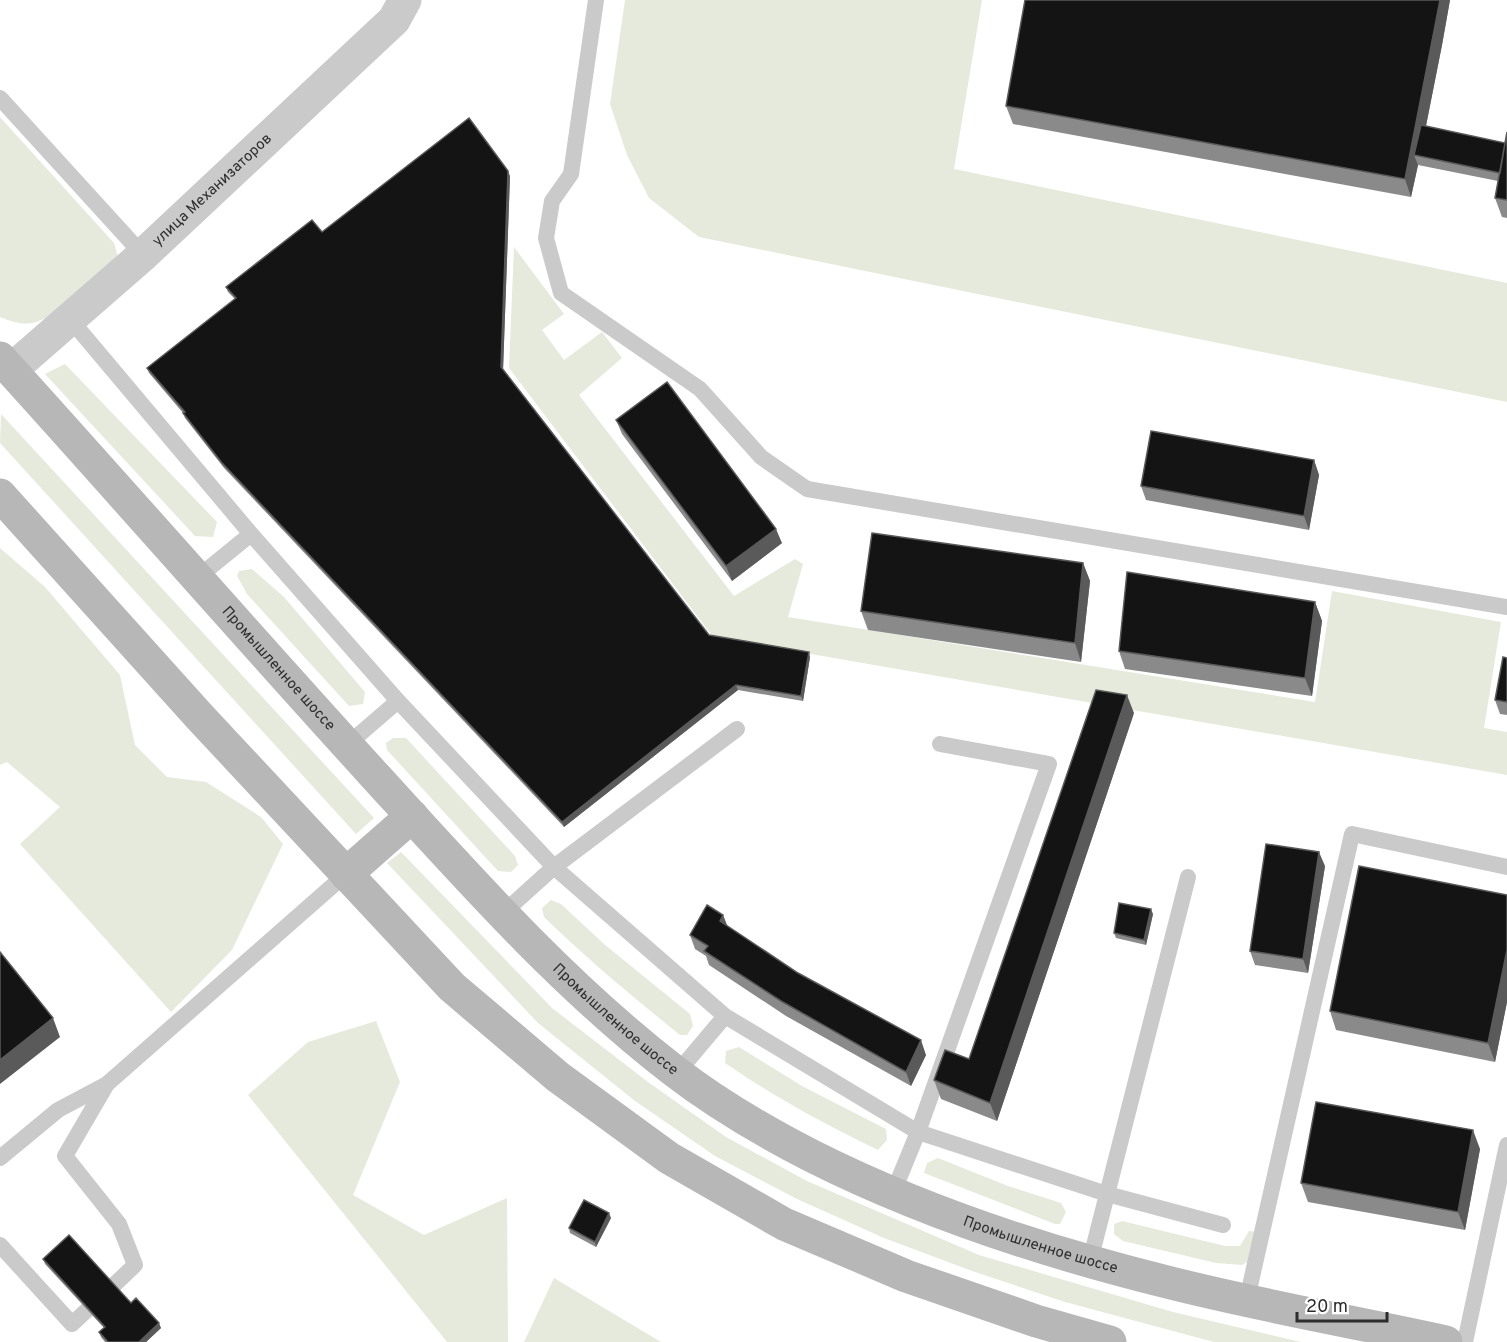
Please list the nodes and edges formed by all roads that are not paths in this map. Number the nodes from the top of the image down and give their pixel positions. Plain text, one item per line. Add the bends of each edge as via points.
1 (405, 0) edge
2 (596, 0) edge
3 (0, 98) edge
4 (143, 255) junction
5 (70, 319) junction
6 (4, 369) edge
7 (0, 495) edge
8 (251, 534) junction
9 (197, 578) junction
10 (1507, 607) edge
11 (398, 701) junction
12 (737, 729) dead end
13 (940, 744) dead end
14 (347, 746) junction
15 (412, 816) junction
16 (554, 867) junction
17 (1507, 867) edge
18 (346, 874) junction
19 (1188, 877) dead end
20 (504, 913) junction
21 (725, 1016) junction
22 (677, 1073) junction
23 (107, 1084) junction
24 (918, 1132) junction
25 (1507, 1145) edge
26 (0, 1158) edge
27 (893, 1193) junction
28 (1107, 1194) junction
29 (1223, 1225) dead end
30 (0, 1245) edge
31 (1090, 1261) junction
32 (113, 1286) edge
33 (1247, 1299) junction
34 (87, 1310) edge
35 (1110, 1342) edge
36 (1446, 1342) edge
37 (1465, 1342) edge

1 - 4 street, улица Механизаторов via 394,20
2 - 10 lane via 571,174 552,201 546,238 561,293 700,388 761,457 807,489
3 - 4 lane
4 - 5 street, улица Механизаторов
5 - 6 street, улица Механизаторов
5 - 8 lane
6 - 9 main road, Промышленное шоссе
7 - 18 main road
8 - 9 lane
8 - 11 lane
9 - 14 main road, Промышленное шоссе
11 - 14 lane
11 - 16 lane
12 - 16 lane
13 - 24 lane via 1049,764
14 - 15 main road, Промышленное шоссе
15 - 18 main road
15 - 20 main road, Промышленное шоссе
16 - 20 lane
16 - 21 lane
17 - 33 lane via 1352,834
18 - 23 lane
18 - 35 main road via 452,987 558,1077 669,1158 784,1224 906,1276
19 - 28 lane
20 - 22 main road, Промышленное шоссе via 628,1034
21 - 22 lane
21 - 24 lane
22 - 27 main road, Промышленное шоссе via 810,1155
23 - 26 lane via 58,1110
23 - 32 lane via 64,1156 119,1224 135,1265
24 - 27 lane
24 - 28 lane
25 - 37 lane
27 - 31 main road, Промышленное шоссе
28 - 29 lane
28 - 31 lane
30 - 34 lane via 72,1324
31 - 33 main road, Промышленное шоссе
33 - 36 main road, Промышленное шоссе

